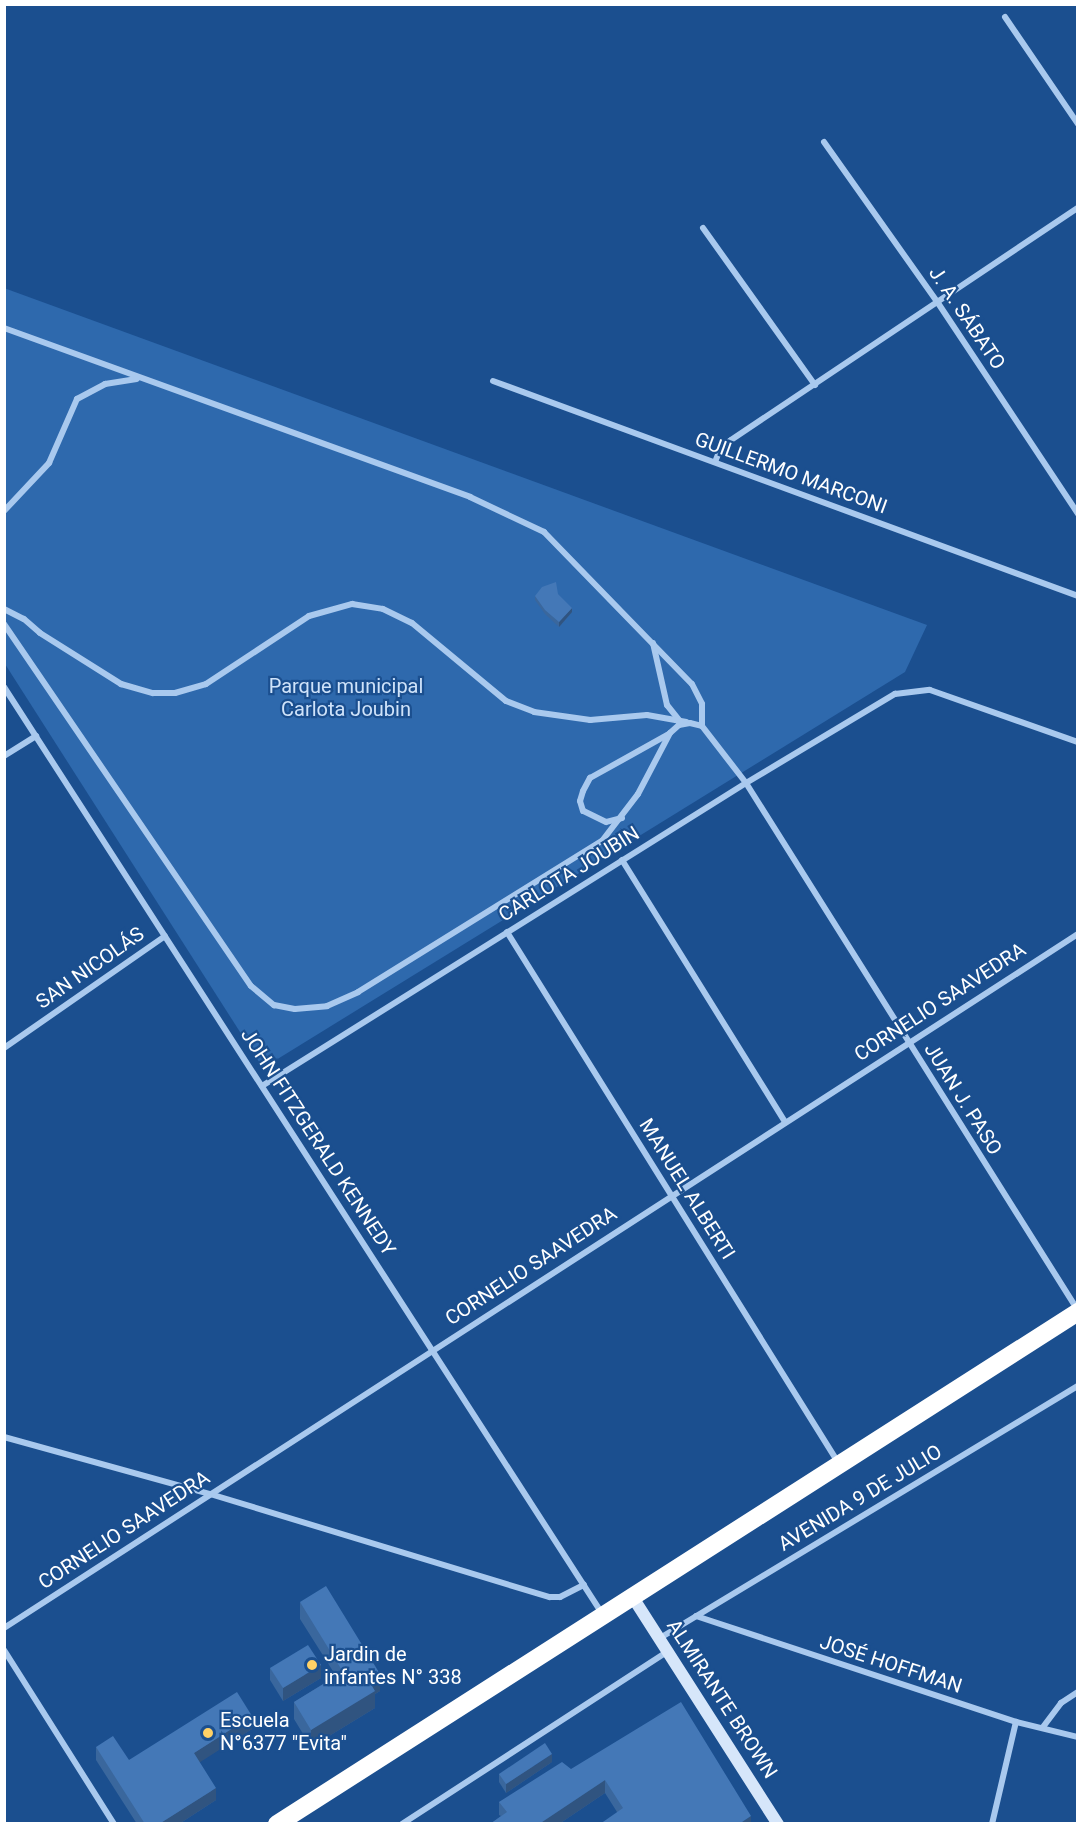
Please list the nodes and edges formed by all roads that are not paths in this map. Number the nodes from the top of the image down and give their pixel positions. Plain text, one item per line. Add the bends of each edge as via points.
1 (1005, 17) dead end
2 (1077, 124) edge
3 (824, 142) dead end
4 (1077, 208) edge
5 (703, 228) dead end
6 (938, 303) junction
7 (4, 328) edge
8 (141, 378) junction
9 (493, 381) dead end
10 (815, 385) junction
11 (715, 462) junction
12 (4, 511) edge
13 (1077, 514) edge
14 (1077, 596) edge
15 (4, 609) edge
16 (4, 624) edge
17 (653, 642) junction
18 (4, 687) edge
19 (680, 720) junction
20 (690, 723) junction
21 (702, 726) junction
22 (670, 733) junction
23 (36, 735) junction
24 (1077, 742) edge
25 (4, 756) edge
26 (746, 783) junction
27 (622, 818) junction
28 (622, 860) junction
29 (507, 932) junction
30 (1077, 934) edge
31 (165, 936) junction
32 (908, 1042) junction
33 (4, 1047) edge
34 (262, 1086) junction
35 (785, 1122) junction
36 (671, 1195) junction
37 (1077, 1311) edge
38 (432, 1350) junction
39 (1077, 1386) edge
40 (4, 1437) edge
41 (839, 1464) junction
42 (210, 1494) junction
43 (584, 1585) junction
44 (632, 1596) junction
45 (603, 1615) junction
46 (696, 1616) junction
47 (4, 1628) edge
48 (660, 1638) junction
49 (4, 1650) edge
50 (668, 1651) junction
51 (1077, 1692) edge
52 (1016, 1722) junction
53 (1043, 1727) junction
54 (1077, 1737) edge
55 (114, 1824) edge
56 (277, 1824) edge
57 (402, 1824) edge
58 (778, 1824) edge
59 (992, 1824) edge

1 - 2 street
3 - 6 street, J. A. SÁBATO
4 - 6 street
5 - 10 street
6 - 10 street
6 - 13 street, J. A. SÁBATO
7 - 8 street
8 - 12 street via 105,384 78,399 49,464
8 - 17 street via 470,497 543,531
9 - 11 street, GUILLERMO MARCONI
10 - 11 street via 721,447
11 - 14 street, GUILLERMO MARCONI
15 - 19 street via 24,618 40,633 121,684 153,693 175,693 206,684 309,616 344,606 383,609 412,623 506,701 534,712 590,720 647,715
16 - 27 street via 251,986 274,1005 296,1009 327,1006 358,992 602,842
17 - 19 street via 667,705
17 - 21 street via 692,684 702,704
18 - 23 street, JOHN FITZGERALD KENNEDY
19 - 20 street
20 - 21 street
20 - 22 street via 679,725
21 - 26 street, JUAN J. PASO
22 - 27 street
22 - 27 street via 591,778 583,790 583,811 606,822
23 - 25 street
23 - 31 street, JOHN FITZGERALD KENNEDY
24 - 26 street, CARLOTA JOUBIN via 930,690 895,694
26 - 28 street, CARLOTA JOUBIN
26 - 32 street, JUAN J. PASO
28 - 29 street, CARLOTA JOUBIN
28 - 35 street
29 - 34 street, CARLOTA JOUBIN
29 - 36 street, MANUEL ALBERTI
30 - 32 street, CORNELIO SAAVEDRA
31 - 33 street, SAN NICOLÁS
31 - 34 street, JOHN FITZGERALD KENNEDY
32 - 35 street, CORNELIO SAAVEDRA
32 - 37 street, JUAN J. PASO
34 - 38 street, JOHN FITZGERALD KENNEDY
35 - 36 street, CORNELIO SAAVEDRA
36 - 38 street, CORNELIO SAAVEDRA
36 - 41 street, MANUEL ALBERTI
37 - 41 highway
38 - 42 street, CORNELIO SAAVEDRA
38 - 43 street, JOHN FITZGERALD KENNEDY
39 - 46 street, AVENIDA 9 DE JULIO
40 - 42 street
41 - 44 highway
42 - 43 street via 550,1597 560,1597
42 - 47 street, CORNELIO SAAVEDRA
43 - 45 street, JOHN FITZGERALD KENNEDY
44 - 45 highway
44 - 48 street, ALMIRANTE BROWN
45 - 56 highway
46 - 48 street, AVENIDA 9 DE JULIO
46 - 52 street, JOSÉ HOFFMAN
48 - 50 street, ALMIRANTE BROWN
49 - 55 street
50 - 57 street
50 - 58 street, ALMIRANTE BROWN
51 - 53 street via 1061,1703
52 - 53 street, JOSÉ HOFFMAN
52 - 59 street
53 - 54 street, JOSÉ HOFFMAN

